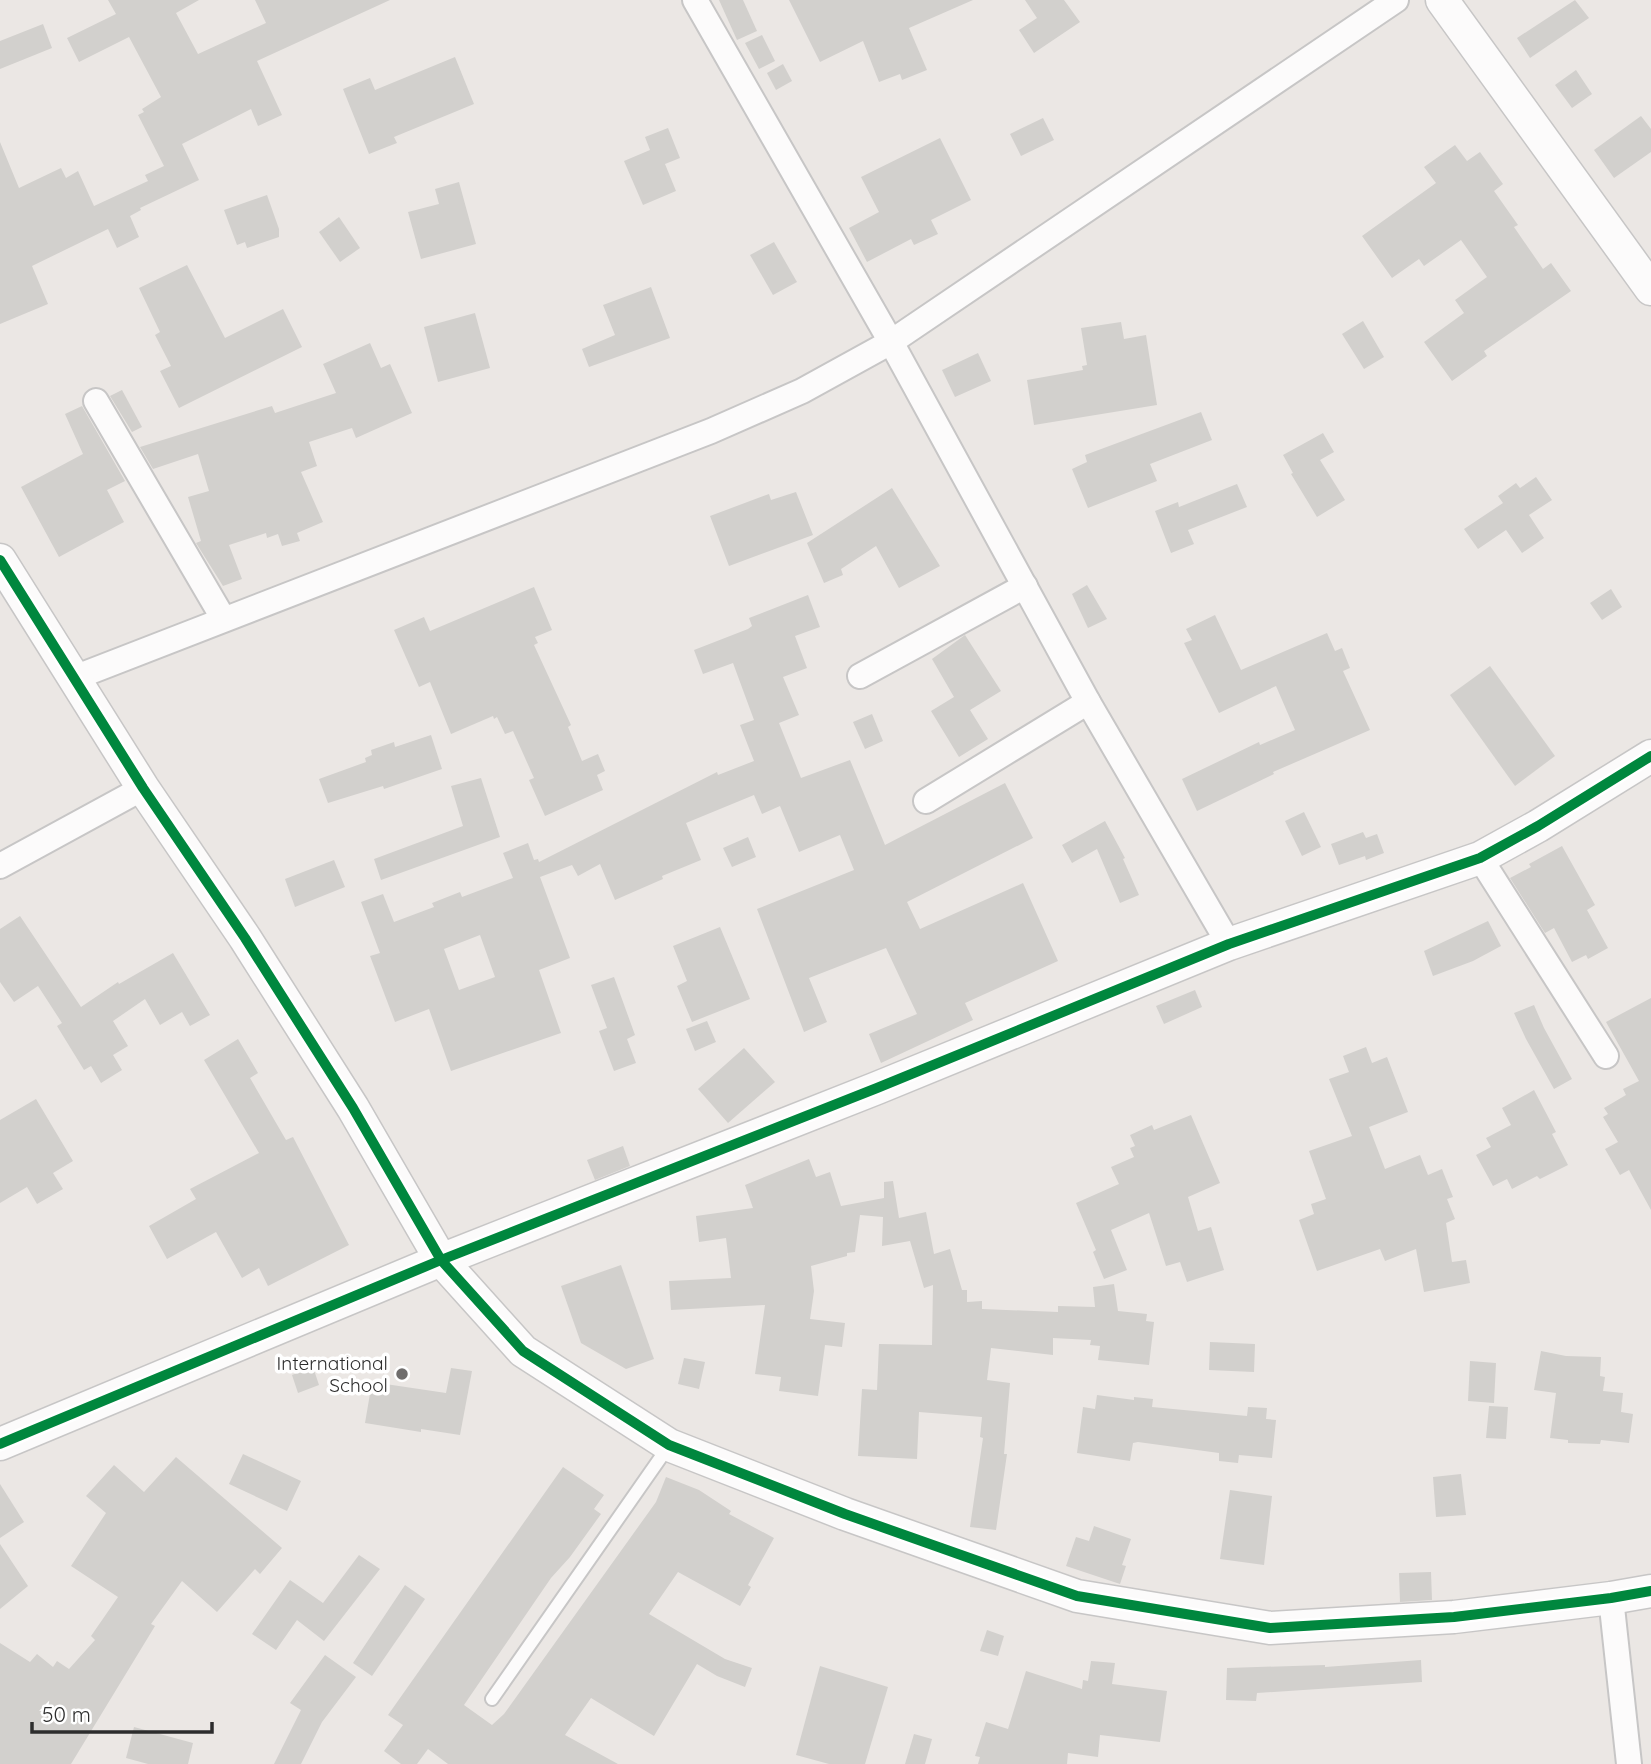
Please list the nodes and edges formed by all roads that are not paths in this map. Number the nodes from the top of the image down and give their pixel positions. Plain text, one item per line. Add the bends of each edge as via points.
1 (695, 0) edge
2 (1396, 0) edge
3 (1442, 0) edge
4 (1651, 289) edge
5 (891, 342) junction
6 (96, 401) dead end
7 (0, 560) edge
8 (1025, 586) junction
9 (223, 618) junction
10 (860, 676) dead end
11 (74, 678) junction
12 (1088, 702) junction
13 (1651, 756) edge
14 (143, 788) junction
15 (926, 802) dead end
16 (1480, 858) junction
17 (0, 866) edge
18 (1229, 944) junction
19 (1606, 1056) dead end
20 (441, 1260) junction
21 (0, 1444) edge
22 (669, 1445) junction
23 (1651, 1591) edge
24 (1611, 1598) junction
25 (492, 1699) dead end
26 (1629, 1764) edge

1 - 5 street
2 - 5 street
3 - 4 street
5 - 8 street
5 - 9 street via 802,391 711,431
6 - 9 street
7 - 11 street
8 - 10 street
8 - 12 street
9 - 11 street
11 - 14 street
12 - 15 street
12 - 18 street
13 - 16 street
14 - 17 street
14 - 20 street via 245,938
16 - 18 street
16 - 19 street
18 - 20 street
20 - 21 street
20 - 22 street via 523,1351
22 - 24 street via 845,1514 1077,1596 1270,1628 1454,1617
22 - 25 lane
23 - 24 street
24 - 26 street

